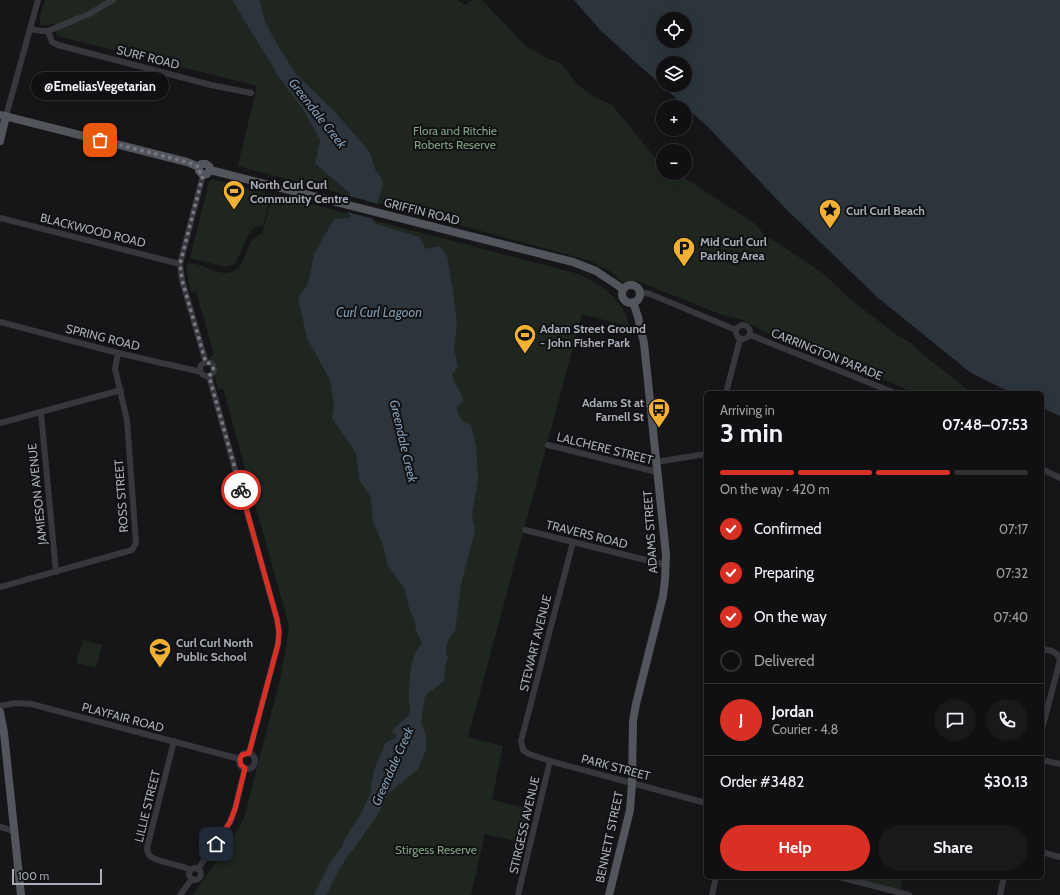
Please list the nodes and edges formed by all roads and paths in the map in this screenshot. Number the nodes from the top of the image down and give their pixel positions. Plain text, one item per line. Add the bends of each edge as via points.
1 (38, 0) edge
2 (113, 0) edge
3 (30, 29) junction
4 (48, 30) junction
5 (251, 93) dead end
6 (3, 116) edge
7 (0, 141) edge
8 (204, 171) junction
9 (0, 218) edge
10 (180, 264) junction
11 (623, 289) junction
12 (640, 292) junction
13 (633, 302) junction
14 (0, 322) edge
15 (736, 330) junction
16 (750, 335) junction
17 (740, 339) junction
18 (118, 353) junction
19 (206, 363) junction
20 (200, 371) junction
21 (209, 376) junction
22 (121, 390) junction
23 (727, 391) edge
24 (890, 391) edge
25 (40, 413) junction
26 (0, 423) edge
27 (548, 445) dead end
28 (704, 454) edge
29 (656, 462) junction
30 (1044, 470) edge
31 (657, 472) junction
32 (1060, 478) edge
33 (526, 530) dead end
34 (573, 542) junction
35 (666, 565) junction
36 (56, 572) junction
37 (0, 587) edge
38 (1044, 649) edge
39 (1059, 669) edge
40 (1045, 703) edge
41 (0, 706) edge
42 (0, 712) edge
43 (174, 741) junction
44 (522, 750) joint
45 (249, 753) junction
46 (240, 759) junction
47 (1044, 760) edge
48 (550, 761) junction
49 (1060, 764) edge
50 (245, 768) junction
51 (632, 783) junction
52 (704, 802) edge
53 (0, 827) edge
54 (14, 831) junction
55 (1044, 852) edge
56 (1060, 856) edge
57 (198, 869) junction
58 (191, 870) junction
59 (192, 879) junction
60 (716, 879) edge
61 (847, 879) edge
62 (1004, 879) edge
63 (21, 895) edge
64 (180, 895) edge
65 (518, 895) edge
66 (609, 895) edge
67 (712, 895) edge
68 (909, 895) edge
69 (1000, 895) edge

1 - 3 street
2 - 4 street via 85,16
3 - 4 street
3 - 6 street
4 - 5 street, SURF ROAD via 52,42 64,47
6 - 7 main road
6 - 8 main road, GRIFFIN ROAD via 187,162
8 - 10 street
8 - 11 main road, GRIFFIN ROAD via 376,211 583,266 600,273
9 - 10 street, BLACKWOOD ROAD
10 - 19 street via 182,280
11 - 12 main road via 628,285 634,285
11 - 13 main road via 622,295 625,300
12 - 13 main road via 639,297
12 - 15 street
13 - 29 main road, ADAMS STREET via 644,343
14 - 18 street, SPRING ROAD
15 - 16 street via 745,325 750,330
15 - 17 street
16 - 17 street
16 - 24 street, CARRINGTON PARADE
17 - 23 street
18 - 20 street, SPRING ROAD
18 - 22 street, ROSS STREET via 115,368
19 - 20 street
19 - 21 street via 212,365 213,369
20 - 21 street via 204,376
21 - 45 street via 279,632
22 - 25 street
22 - 36 street, ROSS STREET via 127,420 136,543 132,550
25 - 26 street
25 - 36 street, JAMIESON AVENUE
27 - 31 street, LALCHERE STREET
28 - 29 street
29 - 31 main road, ADAMS STREET
30 - 32 street
31 - 35 main road, ADAMS STREET
33 - 34 street, TRAVERS ROAD
34 - 35 street, TRAVERS ROAD
34 - 44 street, STEWART AVENUE via 522,741
35 - 51 main road, ADAMS STREET via 663,596 633,721
36 - 37 street, ROSS STREET
38 - 39 street via 1057,654 1060,660
39 - 40 street
41 - 43 street, PLAYFAIR ROAD via 32,704
42 - 54 main road
43 - 46 street, PLAYFAIR ROAD
43 - 58 street, LILLIE STREET via 147,852 155,859
44 - 48 street, PARK STREET
45 - 46 street via 242,755
45 - 50 street via 255,763 250,768
46 - 50 street via 241,765
47 - 49 street
48 - 51 street, PARK STREET
48 - 65 street, STIRGESS AVENUE
50 - 57 street via 230,822
51 - 52 street, PARK STREET
51 - 66 main road, BENNETT STREET via 630,810
53 - 54 street
54 - 63 main road
55 - 56 street
57 - 58 street
57 - 59 street via 201,872 200,877 197,880
58 - 59 street via 189,873
59 - 64 street
60 - 67 street
61 - 68 street
62 - 69 street

